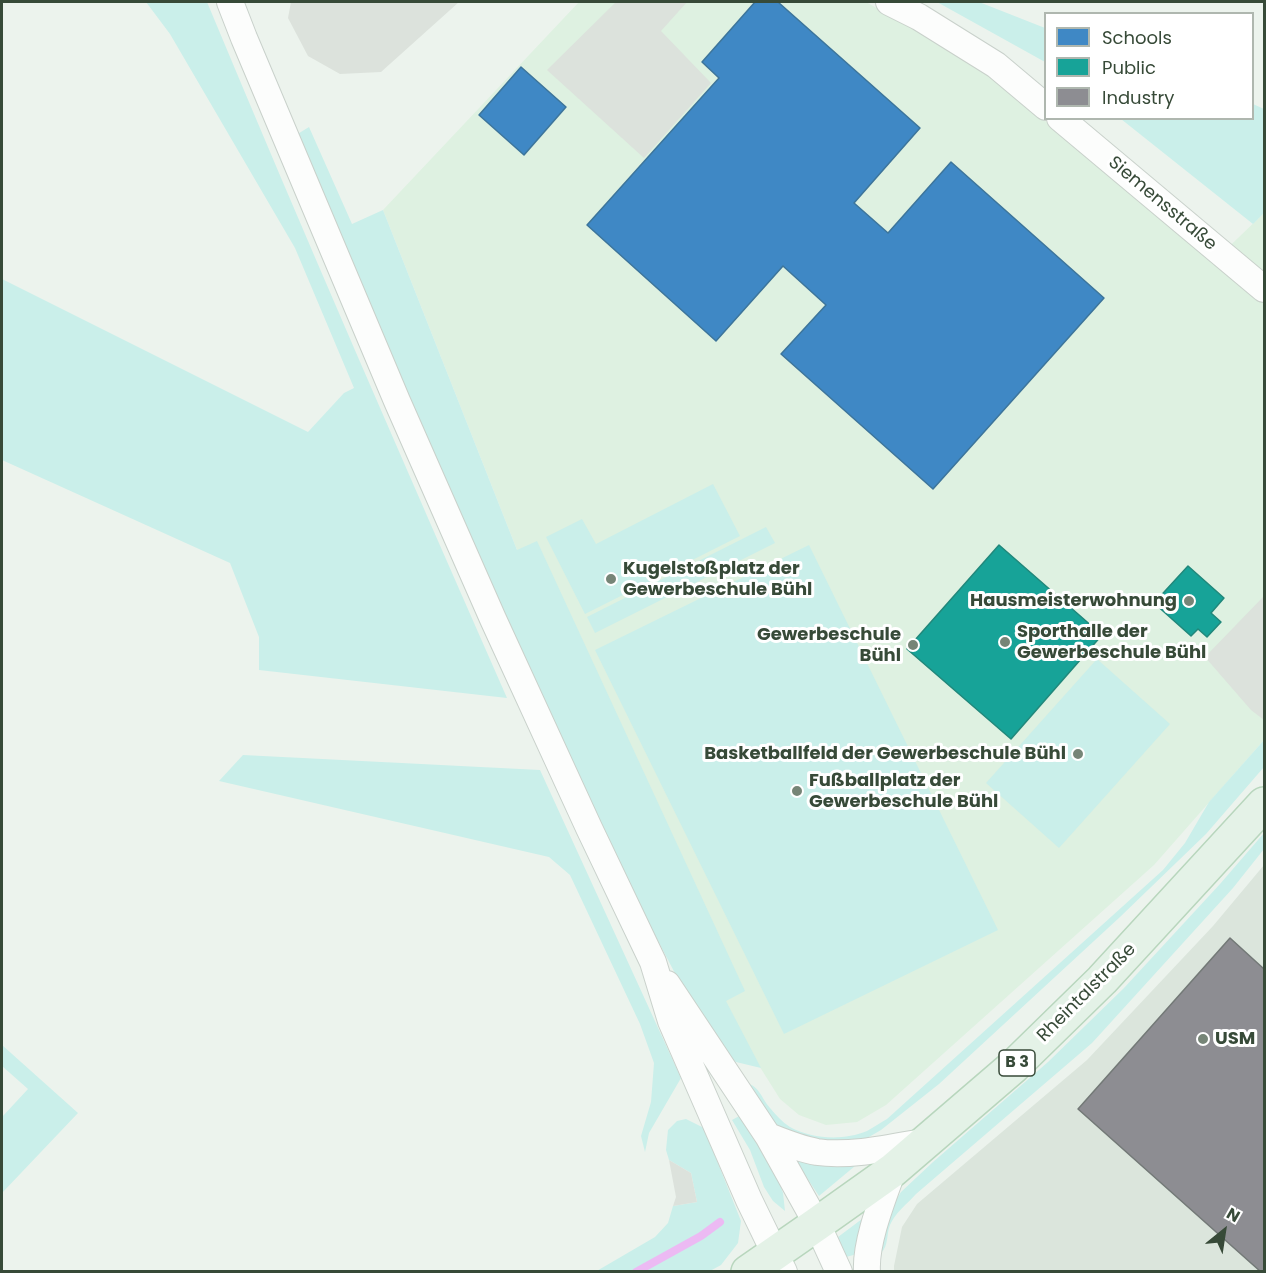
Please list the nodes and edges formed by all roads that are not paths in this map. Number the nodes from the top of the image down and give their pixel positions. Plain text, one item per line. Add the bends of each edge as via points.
1 (230, 2) edge
2 (890, 2) edge
3 (1044, 105) edge
4 (1062, 120) edge
5 (1264, 289) edge
6 (1264, 804) edge
7 (653, 962) junction
8 (768, 1136) junction
9 (928, 1141) junction
10 (893, 1170) junction
11 (817, 1224) junction
12 (779, 1263) edge
13 (748, 1272) edge
14 (839, 1272) edge
15 (867, 1272) edge

1 - 7 street via 396,401 507,651
2 - 3 street via 996,65
4 - 5 street, Siemensstraße
6 - 9 main road, Rheintalstraße / B 3 via 1102,980 1014,1066
7 - 8 street
7 - 12 street via 671,1021
8 - 9 street via 816,1152 836,1153
8 - 11 street
9 - 10 main road, Rheintalstraße / B 3
10 - 11 main road, Rheintalstraße / B 3
10 - 15 street via 872,1233
11 - 12 main road, Rheintalstraße / B 3
11 - 14 street
12 - 13 main road, Rheintalstraße / B 3

